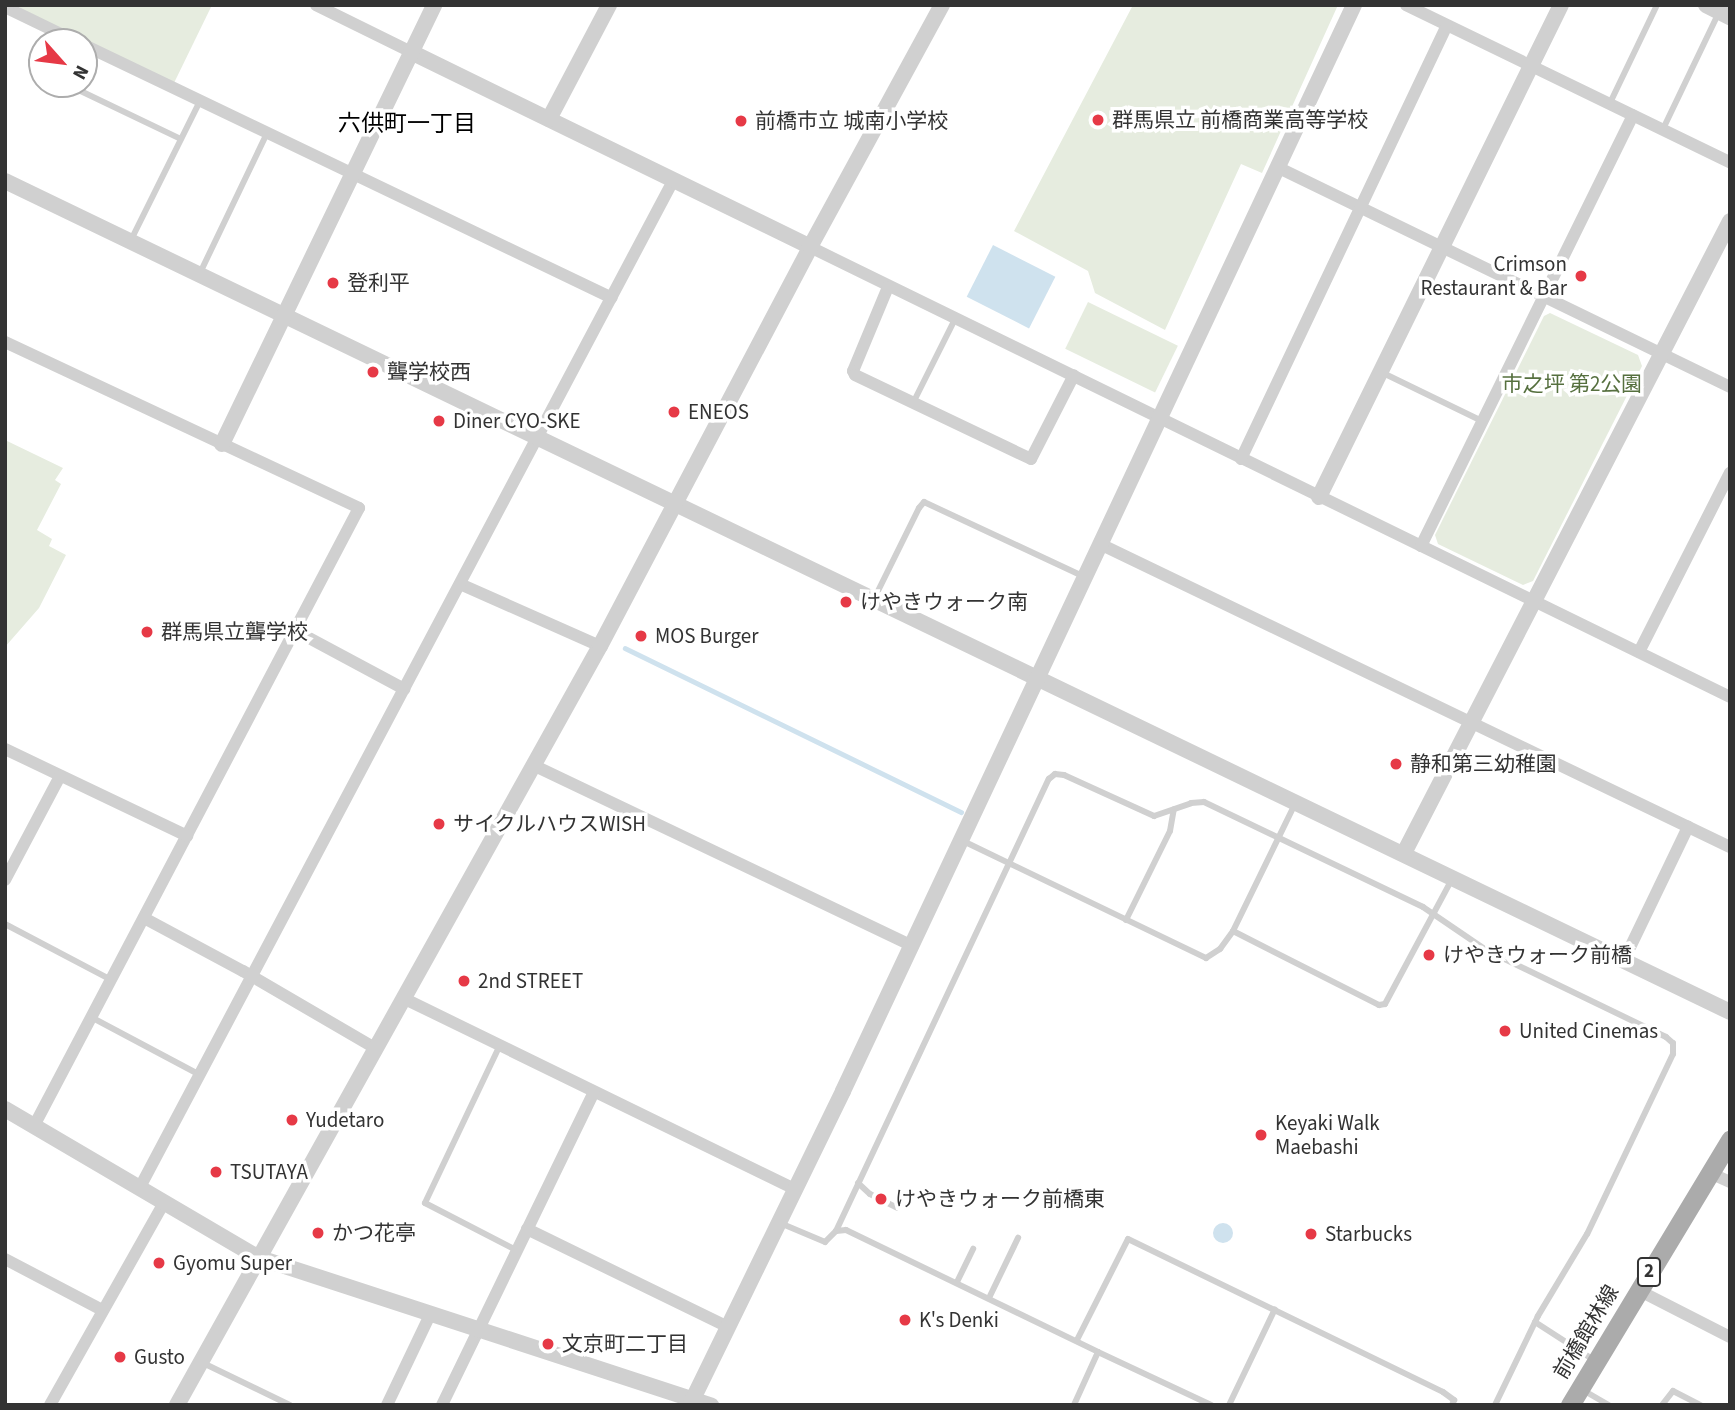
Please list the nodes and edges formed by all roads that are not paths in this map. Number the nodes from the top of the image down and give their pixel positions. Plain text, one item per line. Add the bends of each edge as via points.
1 (316, 5) edge
2 (434, 5) edge
3 (609, 5) edge
4 (942, 5) edge
5 (1354, 5) edge
6 (1406, 5) edge
7 (1561, 5) edge
8 (1657, 5) edge
9 (5, 6) edge
10 (1718, 11) edge
11 (1447, 26) junction
12 (43, 28) edge
13 (98, 52) edge
14 (411, 52) junction
15 (1532, 65) junction
16 (95, 98) edge
17 (200, 101) junction
18 (1611, 103) junction
19 (1633, 115) junction
20 (549, 119) junction
21 (1663, 129) junction
22 (267, 133) junction
23 (181, 139) junction
24 (1730, 162) edge
25 (1277, 167) junction
26 (351, 174) junction
27 (674, 179) junction
28 (5, 181) edge
29 (1361, 207) junction
30 (1730, 221) edge
31 (131, 240) junction
32 (810, 247) junction
33 (1443, 248) junction
34 (200, 273) junction
35 (888, 287) junction
36 (1544, 297) junction
37 (612, 298) junction
38 (284, 314) junction
39 (956, 317) junction
40 (5, 341) edge
41 (1661, 354) junction
42 (1381, 372) junction
43 (1074, 375) junction
44 (1730, 387) edge
45 (914, 403) junction
46 (1159, 418) junction
47 (1482, 421) junction
48 (539, 435) junction
49 (222, 444) junction
50 (1241, 459) junction
51 (1730, 473) edge
52 (1319, 496) junction
53 (674, 504) junction
54 (1100, 544) junction
55 (1421, 546) junction
56 (1085, 577) junction
57 (460, 584) junction
58 (874, 599) junction
59 (1534, 601) junction
60 (296, 631) junction
61 (600, 646) junction
62 (1639, 652) junction
63 (1037, 679) junction
64 (404, 689) junction
65 (1730, 697) edge
66 (1472, 723) junction
67 (5, 749) edge
68 (533, 765) junction
69 (60, 776) junction
70 (1296, 801) junction
71 (1174, 809) junction
72 (1688, 827) junction
73 (187, 836) junction
74 (1279, 837) junction
75 (961, 840) junction
76 (1730, 847) edge
77 (1404, 853) junction
78 (1009, 863) junction
79 (1452, 877) junction
80 (5, 880) edge
81 (1432, 913) junction
82 (144, 918) junction
83 (1126, 920) junction
84 (5, 924) edge
85 (1233, 931) junction
86 (911, 945) junction
87 (1624, 960) junction
88 (252, 977) junction
89 (111, 980) junction
90 (403, 998) junction
91 (1730, 1012) edge
92 (91, 1017) junction
93 (500, 1045) junction
94 (375, 1048) junction
95 (200, 1075) junction
96 (594, 1092) junction
97 (6, 1110) edge
98 (34, 1126) junction
99 (1730, 1140) edge
100 (1710, 1173) junction
101 (858, 1182) junction
102 (1730, 1182) edge
103 (796, 1188) junction
104 (139, 1189) junction
105 (164, 1203) junction
106 (897, 1208) dead end
107 (780, 1222) junction
108 (527, 1229) junction
109 (836, 1231) junction
110 (1018, 1238) dead end
111 (974, 1249) dead end
112 (516, 1250) junction
113 (257, 1257) junction
114 (5, 1259) edge
115 (957, 1282) junction
116 (1638, 1290) junction
117 (989, 1298) junction
118 (1275, 1309) junction
119 (102, 1310) junction
120 (430, 1315) junction
121 (1535, 1322) junction
122 (728, 1327) junction
123 (477, 1331) junction
124 (1730, 1337) edge
125 (1077, 1340) junction
126 (1098, 1352) junction
127 (1596, 1361) junction
128 (201, 1362) junction
129 (1575, 1396) edge
130 (691, 1402) edge
131 (50, 1405) edge
132 (177, 1405) edge
133 (290, 1405) edge
134 (387, 1405) edge
135 (442, 1405) edge
136 (711, 1405) edge
137 (1074, 1405) edge
138 (1211, 1405) edge
139 (1229, 1405) edge
140 (1452, 1405) edge
141 (1494, 1405) edge
142 (1609, 1405) edge
143 (1662, 1405) edge
144 (1701, 1405) edge

1 - 14 street
2 - 14 street
3 - 20 street
4 - 32 street
5 - 25 street
6 - 11 street
7 - 15 street
8 - 18 lane
9 - 12 street
10 - 21 lane
11 - 15 street
11 - 29 street
13 - 17 street
14 - 20 street
14 - 26 street
15 - 18 street
15 - 33 street
16 - 23 lane
17 - 22 street
17 - 23 lane
18 - 19 street
19 - 21 street
19 - 36 street
20 - 27 street
21 - 24 street
22 - 26 street
22 - 34 lane
23 - 31 lane
25 - 29 street
25 - 46 street
26 - 37 street
26 - 38 street
27 - 32 street
27 - 37 street
28 - 31 street
29 - 33 street
29 - 50 street
30 - 41 street
31 - 34 street
32 - 35 street
32 - 53 street
33 - 36 street
33 - 42 street
34 - 38 street
35 - 39 street
35 - 45 street via 853,371
36 - 41 street
36 - 47 street
37 - 48 street
38 - 48 street
38 - 49 street
39 - 43 street
39 - 45 lane
40 - 49 street
41 - 44 street
41 - 59 street
42 - 47 lane
42 - 52 street
43 - 45 street via 1031,459
43 - 46 street
46 - 50 street
46 - 54 street
47 - 55 street
48 - 53 street
48 - 57 street
49 - 60 street via 359,508
50 - 52 street
51 - 62 street
52 - 55 street
53 - 58 street
53 - 61 street
54 - 56 street
54 - 66 street
55 - 59 street
56 - 58 lane via 924,502
56 - 63 street
57 - 61 street
57 - 64 street
58 - 63 street
59 - 62 street
59 - 66 street
60 - 64 street
60 - 73 street
61 - 68 street
62 - 65 street
63 - 70 street
63 - 75 street
64 - 88 street
66 - 72 street
66 - 77 street
67 - 69 street
68 - 86 street
68 - 90 street
69 - 73 street
69 - 80 street
70 - 74 lane
70 - 77 street
71 - 74 lane via 1204,802
71 - 78 lane via 1150,815 1055,774
71 - 83 lane via 1170,831
72 - 76 street
72 - 87 street
73 - 82 street
74 - 81 lane
74 - 85 lane
75 - 78 lane
75 - 86 street
77 - 79 street
78 - 83 lane
78 - 101 lane
79 - 81 lane
79 - 87 street
81 - 85 lane via 1388,1000 1379,1005
81 - 121 lane via 1486,950 1666,1037 1674,1047 1587,1234
82 - 88 street
82 - 89 street
83 - 85 lane via 1206,958 1220,949
84 - 89 lane
86 - 103 street
87 - 91 street
88 - 94 street
88 - 95 street
89 - 92 street
90 - 93 street
90 - 94 street
92 - 95 lane
92 - 98 street
93 - 96 street
93 - 112 lane via 425,1203
94 - 113 street
95 - 104 street
96 - 103 street
96 - 108 street
97 - 98 street
98 - 104 street
99 - 100 main road, 前橋館林線 / 2
100 - 102 street
100 - 116 main road, 前橋館林線 / 2
101 - 106 lane
101 - 109 lane
103 - 107 street
104 - 105 street
105 - 113 street
105 - 119 street
107 - 109 lane via 825,1242
107 - 122 street
108 - 112 street
108 - 122 street
109 - 115 lane via 853,1233
110 - 117 lane
111 - 115 lane
112 - 123 street
113 - 120 street
113 - 128 street
114 - 119 street
115 - 117 lane
116 - 124 street
116 - 127 main road, 前橋館林線 / 2
117 - 125 lane
118 - 125 lane via 1126,1239
118 - 139 lane
118 - 140 lane via 1443,1392 1454,1400
119 - 131 street
120 - 123 street
120 - 134 street
121 - 127 lane
121 - 141 lane
122 - 130 street
123 - 130 street
123 - 135 street
125 - 126 lane
126 - 137 lane
126 - 138 lane
127 - 129 main road, 前橋館林線 / 2
128 - 132 street
128 - 133 lane
129 - 142 lane
130 - 136 street
143 - 144 lane via 1673,1391

